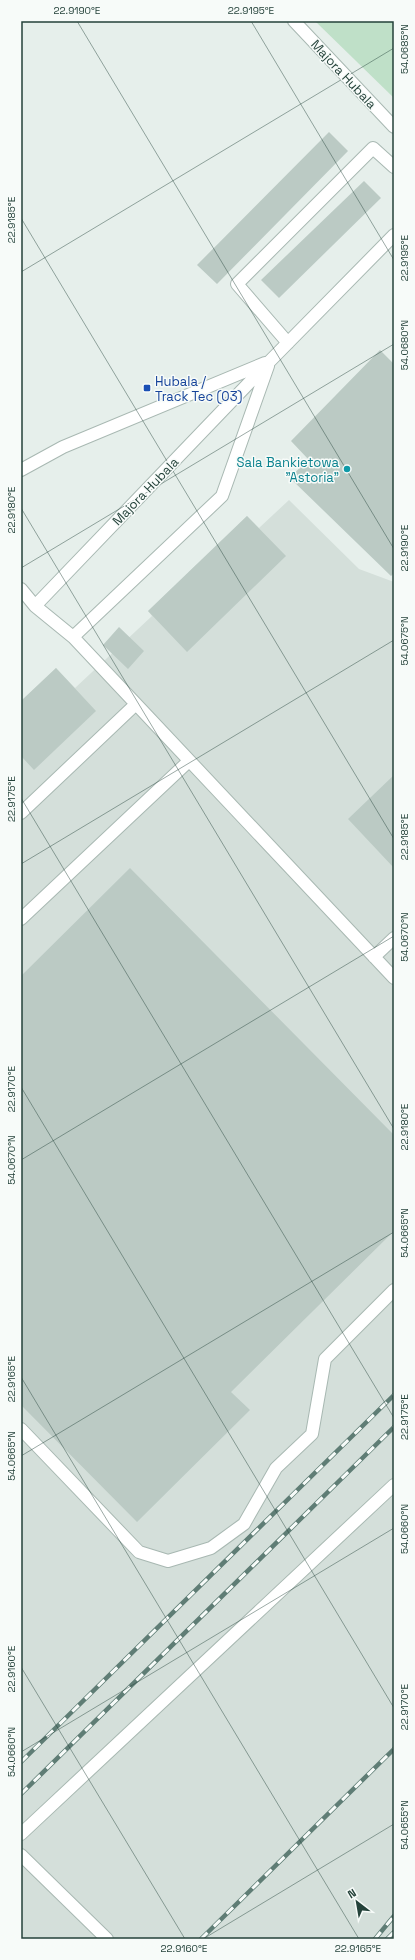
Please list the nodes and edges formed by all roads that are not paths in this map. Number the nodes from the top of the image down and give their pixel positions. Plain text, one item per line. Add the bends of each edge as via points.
1 (294, 21) edge
2 (394, 127) edge
3 (394, 167) edge
4 (394, 235) edge
5 (288, 343) junction
6 (270, 361) junction
7 (21, 470) edge
8 (21, 589) edge
9 (35, 606) junction
10 (73, 637) junction
11 (136, 704) junction
12 (189, 761) junction
13 (21, 813) edge
14 (21, 919) edge
15 (394, 938) edge
16 (374, 957) junction
17 (394, 978) edge
18 (394, 1290) edge
19 (21, 1429) edge
20 (394, 1484) edge
21 (21, 1834) edge
22 (21, 1855) edge
23 (106, 1939) edge

1 - 2 street, Majora Hubala
3 - 5 street via 373,148 237,284
4 - 5 street, Majora Hubala
5 - 6 street, Majora Hubala
6 - 7 street, Majora Hubala via 63,447
6 - 9 street, Majora Hubala
6 - 10 street via 222,496
8 - 9 street
9 - 10 street
10 - 11 street
11 - 12 street
11 - 13 street
12 - 14 street
12 - 16 street
15 - 16 street
16 - 17 street
18 - 19 street via 325,1359 312,1434 276,1468 244,1524 211,1548 168,1561 139,1552
20 - 21 street
22 - 23 street

